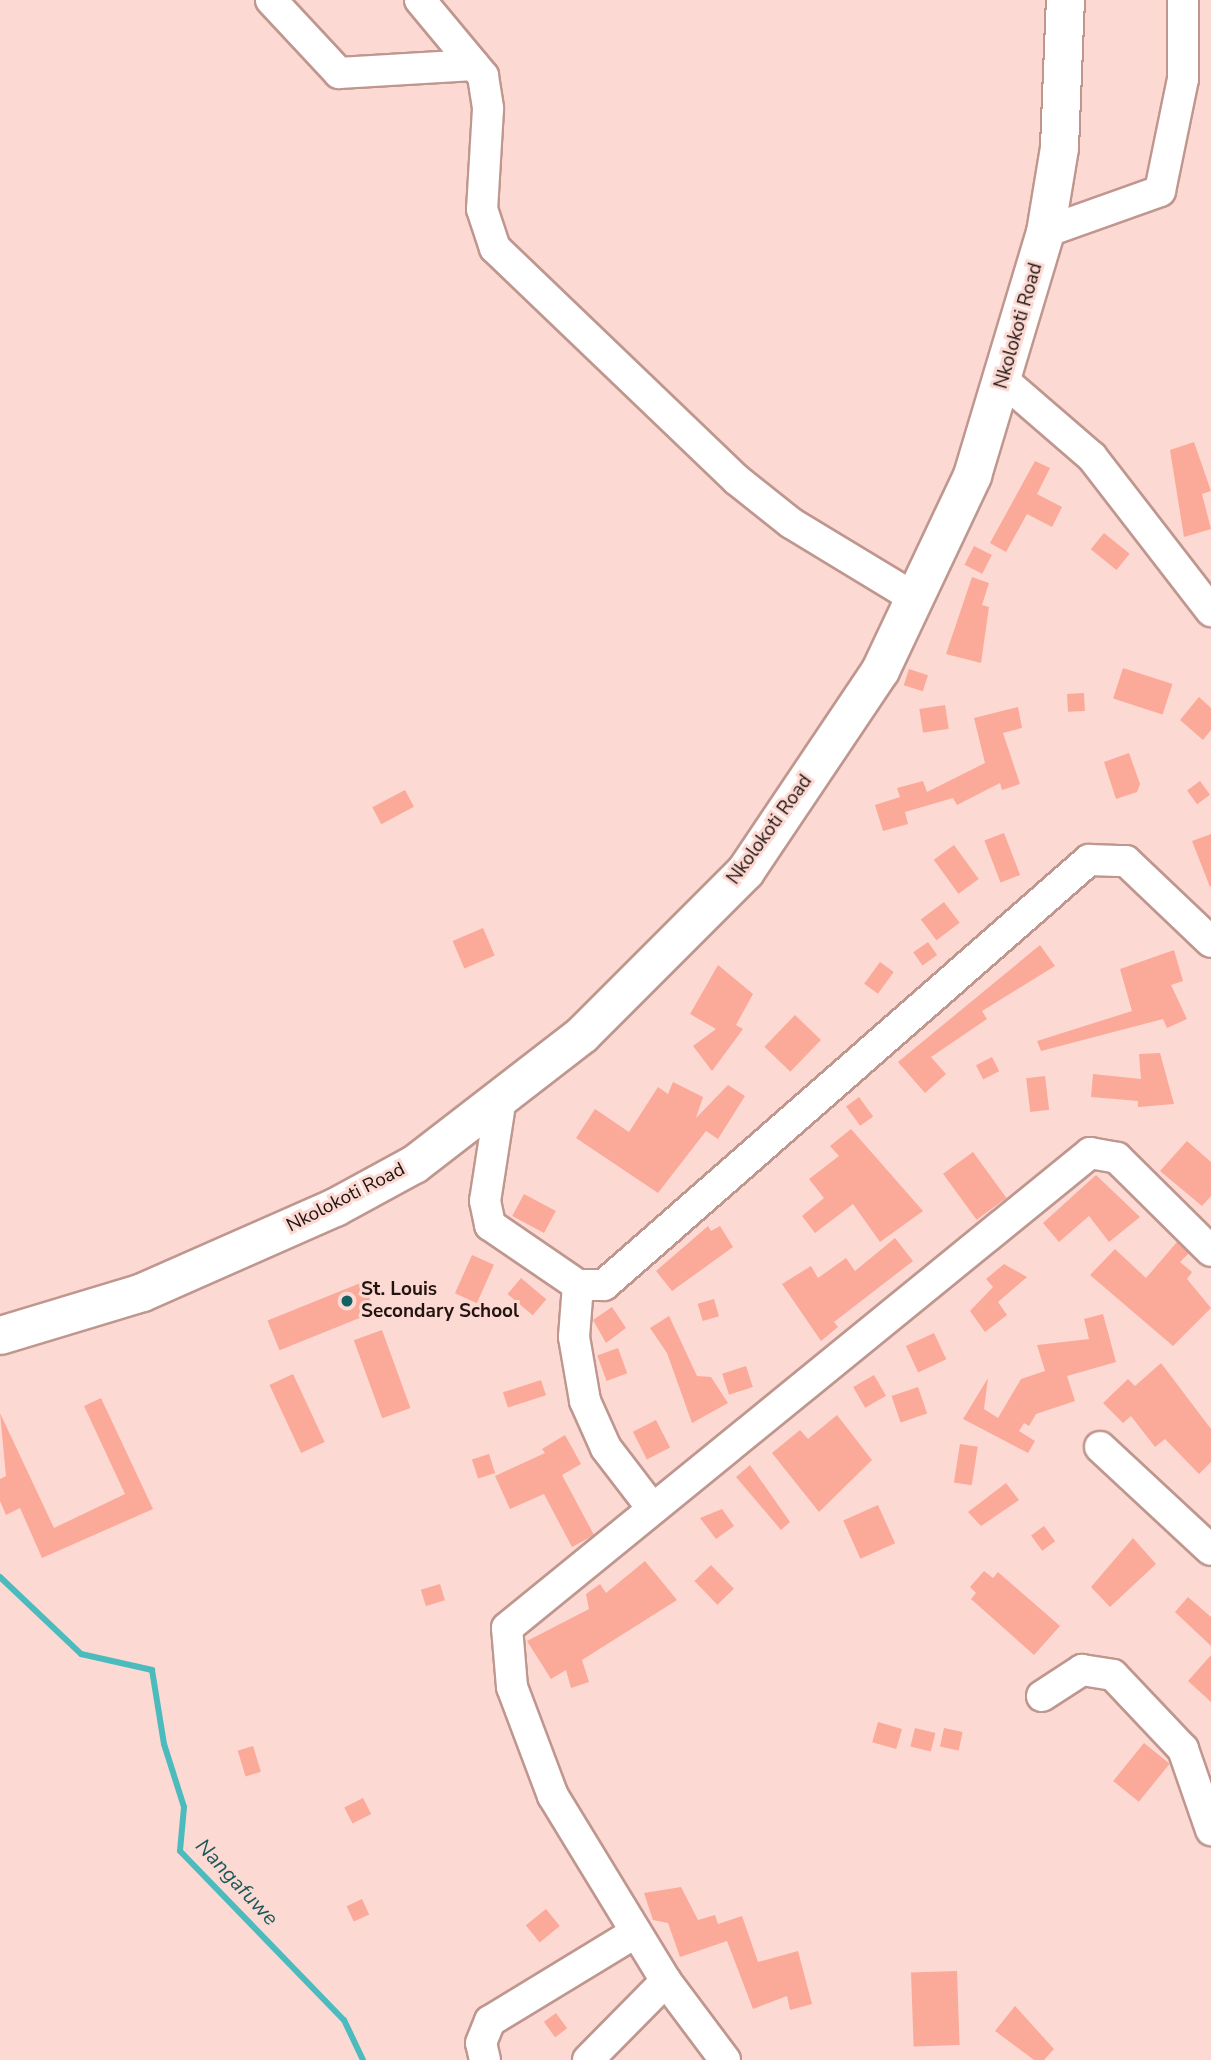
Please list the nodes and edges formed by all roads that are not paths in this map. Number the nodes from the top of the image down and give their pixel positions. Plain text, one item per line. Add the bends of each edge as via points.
1 (271, 0) edge
2 (420, 0) edge
3 (1065, 0) edge
4 (1183, 0) edge
5 (474, 65) junction
6 (1045, 232) junction
7 (1004, 381) junction
8 (913, 597) junction
9 (1211, 611) edge
10 (1211, 942) edge
11 (501, 1098) junction
12 (1211, 1251) edge
13 (578, 1285) junction
14 (0, 1335) edge
15 (1100, 1447) dead end
16 (652, 1508) junction
17 (1211, 1550) edge
18 (1042, 1696) dead end
19 (1211, 1830) edge
20 (635, 1933) junction
21 (666, 1981) junction
22 (485, 2060) edge
23 (588, 2060) edge
24 (725, 2060) edge

1 - 5 street via 339,73
2 - 5 street
3 - 6 main road, Nkolokoti Road via 1059,147
4 - 6 street via 1183,79 1160,191
5 - 8 street via 487,92 482,209 495,248 737,480 791,523
6 - 7 main road, Nkolokoti Road
7 - 8 main road, Nkolokoti Road via 972,475
7 - 9 street via 1092,457
8 - 11 main road, Nkolokoti Road via 880,670 745,871 582,1034
10 - 13 street via 1126,861 1089,860 604,1285
11 - 13 street via 485,1201 490,1225
11 - 14 main road, Nkolokoti Road via 414,1164 335,1207 142,1292
12 - 16 street via 1118,1158 1090,1153
13 - 16 street via 574,1337 585,1401 606,1448
15 - 17 street
16 - 20 street via 514,1617 504,1644 530,1749
18 - 19 street via 1082,1670 1113,1675 1183,1749
20 - 21 street
20 - 22 street via 490,2021 481,2043
21 - 23 street
21 - 24 street

